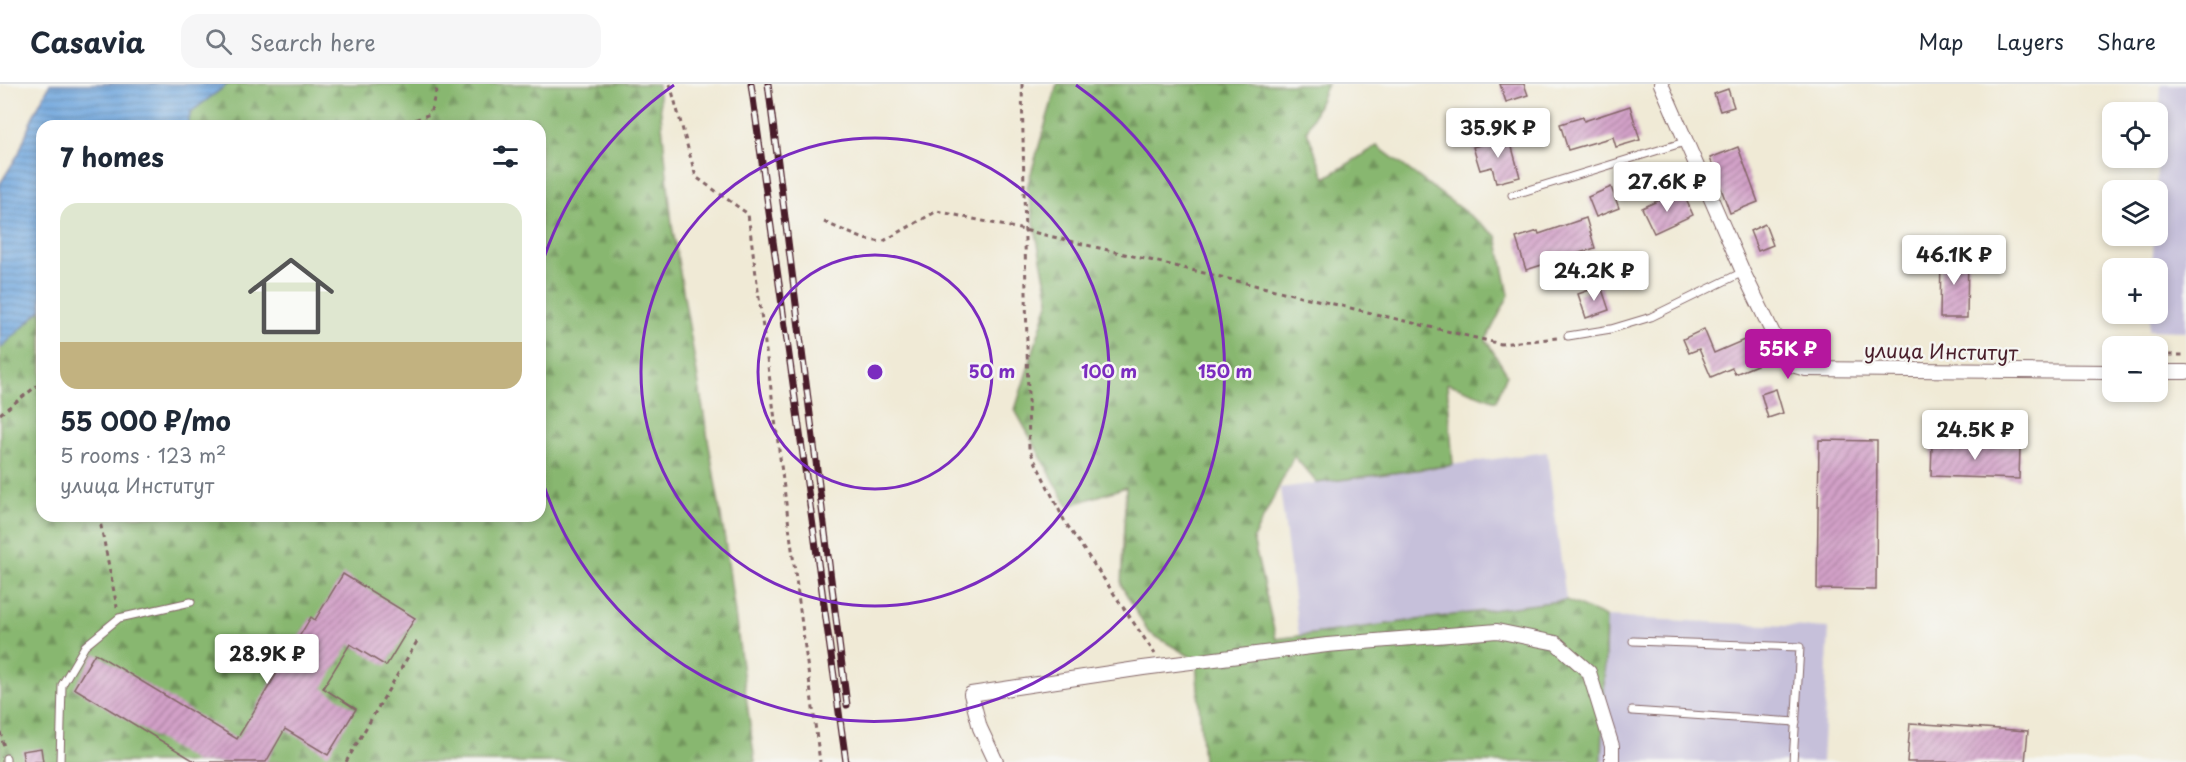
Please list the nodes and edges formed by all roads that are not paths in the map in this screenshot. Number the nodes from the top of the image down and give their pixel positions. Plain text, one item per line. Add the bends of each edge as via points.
1 (1661, 84) edge
2 (1685, 142) junction
3 (1512, 195) dead end
4 (1743, 272) junction
5 (1568, 336) road end
6 (2102, 372) edge
7 (2168, 372) edge
8 (2186, 372) edge
9 (191, 602) dead end
10 (1633, 640) dead end
11 (1632, 711) dead end
12 (1796, 722) junction
13 (60, 762) edge
14 (996, 762) edge
15 (1612, 762) edge
16 (1793, 762) edge

1 - 2 street, улица Институт
2 - 3 lane
2 - 4 street, улица Институт
4 - 5 lane via 1651,317
4 - 6 street, улица Институт via 1782,352 1792,364 1806,369
7 - 8 street
9 - 13 lane via 119,618 85,646 62,685
10 - 12 lane via 1800,647
11 - 12 lane
12 - 16 lane
14 - 15 street via 980,728 971,694 1327,645 1497,632 1556,643 1589,672 1612,746

